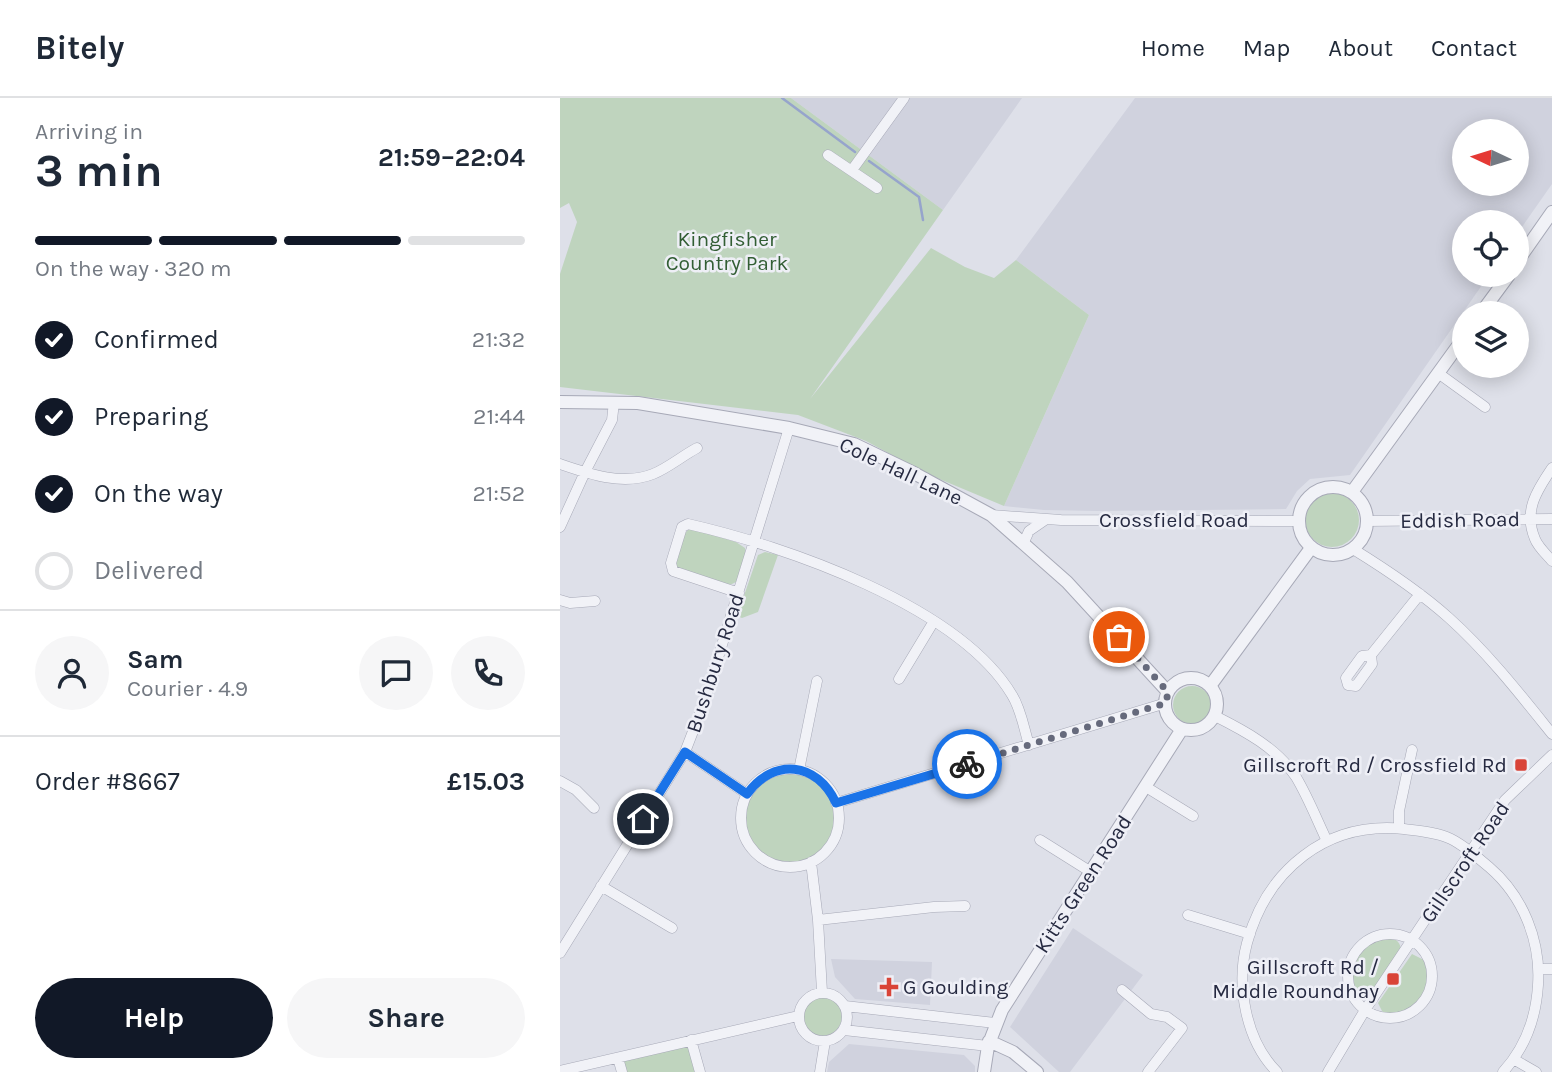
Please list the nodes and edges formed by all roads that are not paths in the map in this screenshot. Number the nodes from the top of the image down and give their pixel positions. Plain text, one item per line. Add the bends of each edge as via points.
1 (904, 98) edge
2 (828, 155) dead end
3 (852, 170) junction
4 (877, 188) dead end
5 (1552, 212) edge
6 (1529, 245) edge
7 (1452, 354) edge
8 (1438, 373) junction
9 (560, 402) edge
10 (614, 402) junction
11 (1485, 407) dead end
12 (789, 428) junction
13 (697, 448) dead end
14 (560, 464) edge
15 (1552, 468) edge
16 (585, 472) junction
17 (1352, 492) junction
18 (991, 515) junction
19 (1049, 519) junction
20 (1532, 519) junction
21 (1552, 519) edge
22 (1299, 521) junction
23 (1367, 522) junction
24 (560, 527) edge
25 (753, 542) junction
26 (1024, 542) junction
27 (1311, 548) junction
28 (1353, 549) junction
29 (1552, 561) edge
30 (739, 593) junction
31 (1420, 594) junction
32 (560, 600) edge
33 (596, 601) dead end
34 (934, 621) junction
35 (1371, 655) dead end
36 (899, 679) dead end
37 (817, 681) dead end
38 (1210, 686) junction
39 (1167, 698) junction
40 (1215, 716) junction
41 (1182, 729) junction
42 (1552, 734) edge
43 (1029, 745) junction
44 (1412, 750) dead end
45 (685, 752) junction
46 (1552, 755) edge
47 (799, 770) junction
48 (560, 781) edge
49 (1146, 786) junction
50 (747, 794) junction
51 (836, 803) junction
52 (594, 808) dead end
53 (1193, 816) dead end
54 (1399, 828) junction
55 (1040, 840) dead end
56 (1327, 841) junction
57 (1470, 852) junction
58 (811, 862) junction
59 (1091, 872) junction
60 (601, 886) junction
61 (965, 906) dead end
62 (1188, 915) dead end
63 (818, 920) junction
64 (672, 928) dead end
65 (1250, 934) junction
66 (1412, 941) junction
67 (560, 953) edge
68 (1539, 970) junction
69 (1552, 970) edge
70 (1122, 990) dead end
71 (822, 992) junction
72 (845, 1006) junction
73 (1366, 1010) junction
74 (798, 1016) junction
75 (995, 1023) junction
76 (844, 1030) junction
77 (691, 1040) junction
78 (825, 1041) junction
79 (989, 1044) junction
80 (618, 1058) junction
81 (1515, 1060) junction
82 (560, 1071) edge
83 (622, 1072) edge
84 (700, 1072) edge
85 (820, 1072) edge
86 (985, 1072) edge
87 (1037, 1072) edge
88 (1148, 1072) edge
89 (1277, 1072) edge
90 (1328, 1072) edge
91 (1503, 1072) edge
92 (1536, 1072) edge

1 - 3 street
2 - 3 street
3 - 4 street
5 - 6 street
7 - 8 street
8 - 11 street
8 - 17 street
9 - 10 street, Cole Hall Lane
10 - 12 street, Cole Hall Lane
10 - 16 street via 612,420
12 - 18 street, Cole Hall Lane via 854,444
12 - 25 street, Bushbury Road
13 - 16 street via 681,450 656,473 636,479
14 - 16 street
15 - 20 street via 1534,495
16 - 24 street
17 - 22 street via 1338,487 1316,491 1305,502
17 - 23 street via 1365,508
18 - 19 street, Crossfield Road
18 - 26 street, Cole Hall Lane
19 - 22 street, Crossfield Road
19 - 26 street via 1029,531
20 - 21 street, Eddish Road
20 - 23 street, Eddish Road
20 - 29 street via 1535,539
22 - 27 street
23 - 28 street via 1364,536
25 - 30 street, Bushbury Road
25 - 30 street via 685,525 680,530 671,569
25 - 34 street via 860,581
26 - 39 street, Cole Hall Lane via 1067,582
27 - 28 street via 1330,555
27 - 38 street
28 - 31 street
30 - 45 street, Bushbury Road
31 - 35 street
31 - 42 street via 1481,651
32 - 33 street
34 - 36 street
34 - 43 street via 995,671 1014,697
37 - 47 street
38 - 39 street via 1185,679 1175,684
38 - 40 street via 1217,699
39 - 41 street via 1170,719
39 - 43 street
40 - 41 street via 1201,729
40 - 56 street via 1252,735 1295,776
41 - 49 street, Kitts Green Road
43 - 51 street
44 - 54 street
45 - 50 street
45 - 60 street, Bushbury Road
46 - 57 street, Gillscroft Road via 1505,800
47 - 50 street via 775,771
47 - 51 street via 822,781
48 - 52 street
49 - 53 street
49 - 59 street, Kitts Green Road
50 - 58 street via 743,833 758,855 783,867
51 - 58 street via 837,831 827,849
54 - 56 street via 1373,828
54 - 57 street via 1449,838
55 - 59 street
56 - 65 street via 1289,866 1260,907
57 - 66 street, Gillscroft Road
57 - 68 street via 1520,903
58 - 63 street
59 - 75 street, Kitts Green Road
60 - 64 street
60 - 67 street, Bushbury Road
61 - 63 street
62 - 65 street
63 - 71 street
65 - 89 street via 1243,957 1244,1000 1259,1045
66 - 73 street, Gillscroft Road
66 - 73 street, Gillscroft Road via 1384,933 1356,950 1347,976 1356,1001
66 - 73 street, Gillscroft Road via 1432,962 1433,985 1428,998 1411,1014 1395,1018
68 - 69 street
68 - 81 street via 1529,1032
70 - 88 street via 1151,1014 1167,1017 1182,1028
71 - 72 street via 838,997
71 - 74 street via 809,996
72 - 75 street
72 - 76 street
73 - 90 street, Gillscroft Road
74 - 77 street
74 - 78 street via 808,1036
75 - 79 street, Kitts Green Road
76 - 78 street
76 - 79 street
77 - 80 street
77 - 84 street
78 - 85 street
79 - 86 street, Kitts Green Road
79 - 87 street via 1013,1052
80 - 82 street
80 - 83 street
81 - 91 street
81 - 92 street

